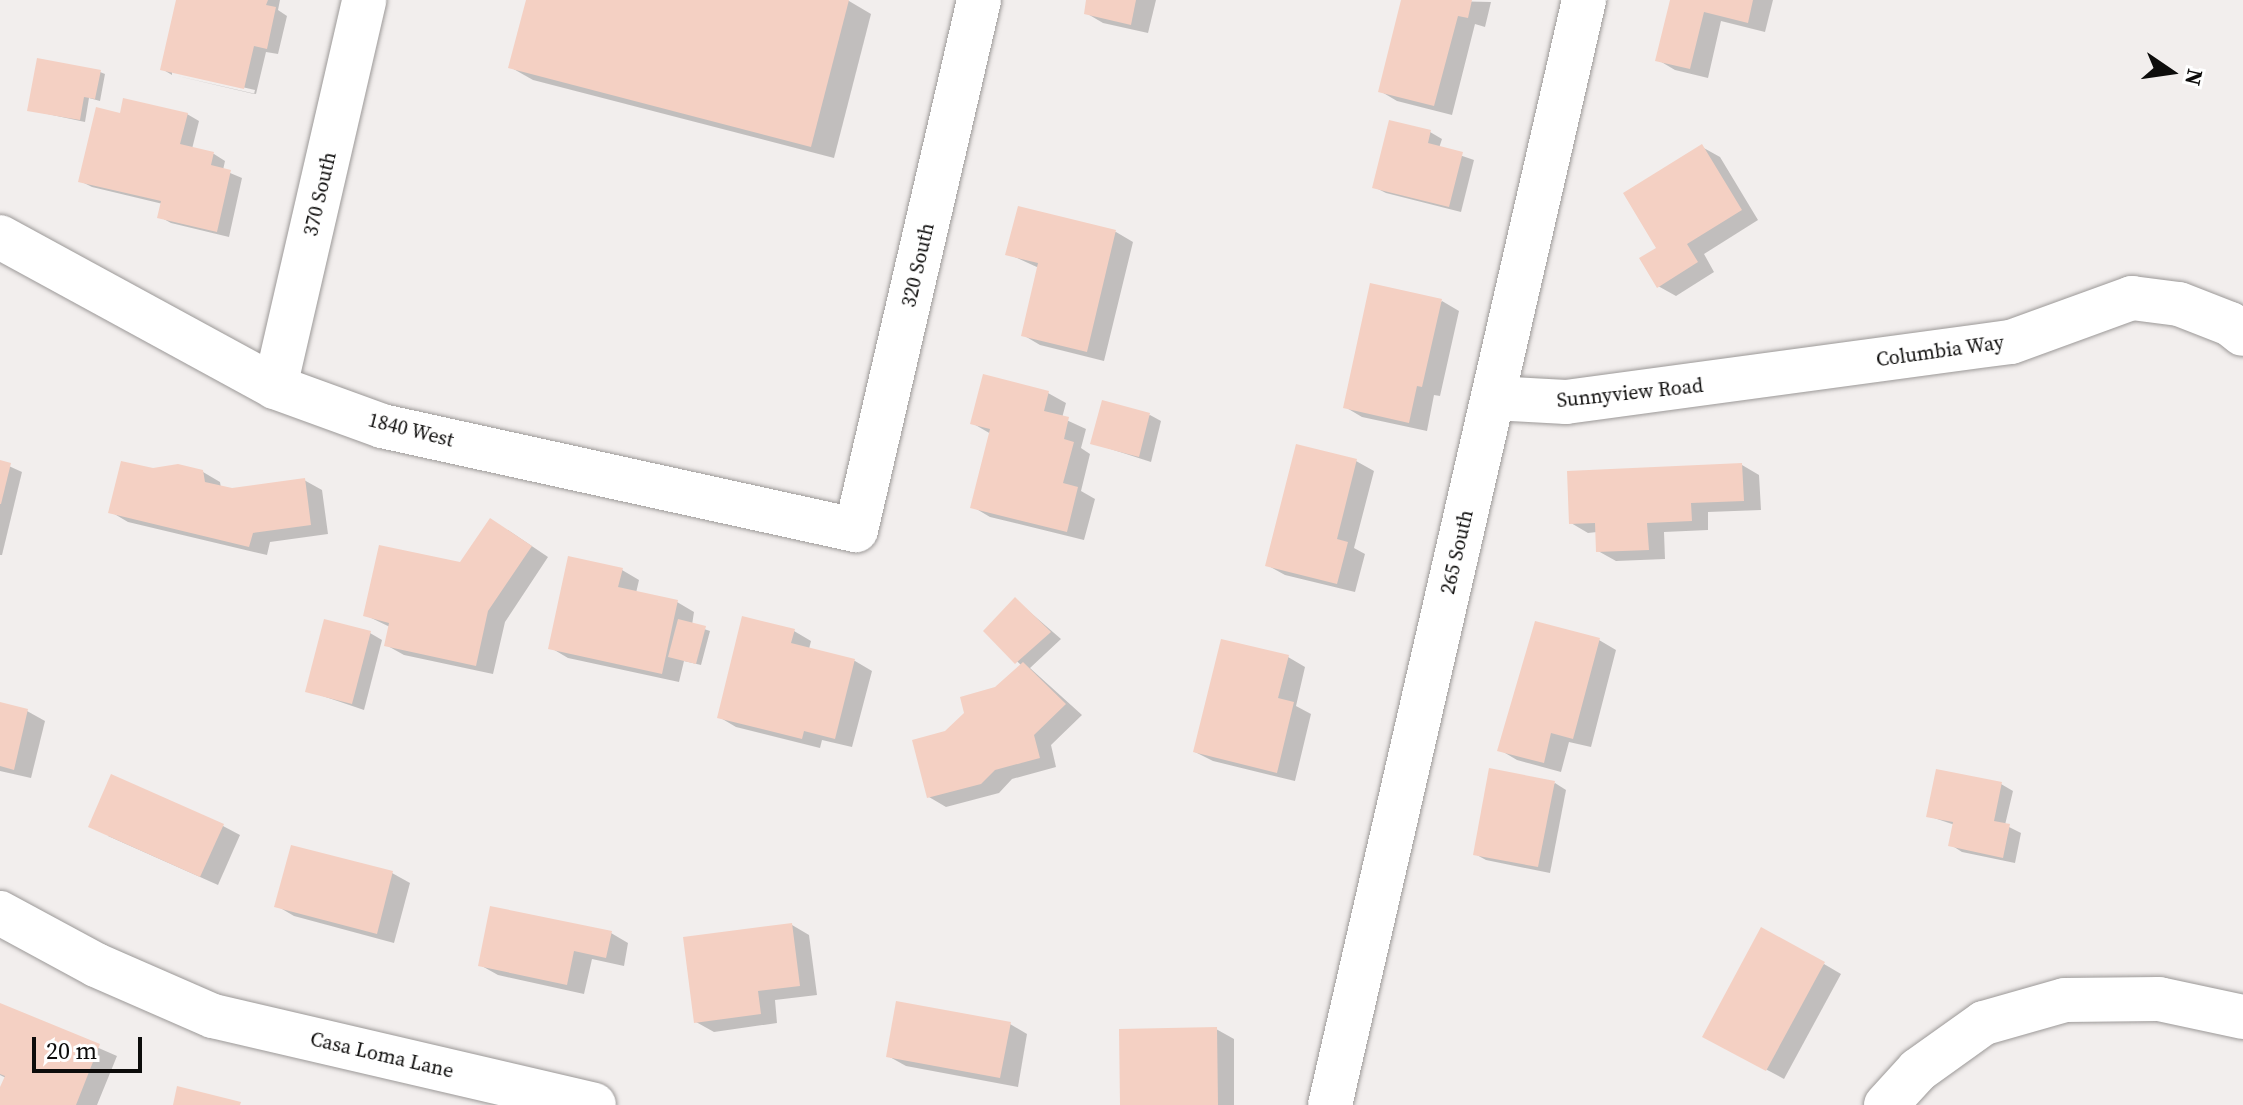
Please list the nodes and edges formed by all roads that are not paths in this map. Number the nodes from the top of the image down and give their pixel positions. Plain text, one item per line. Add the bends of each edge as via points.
1 (364, 0) edge
2 (979, 0) edge
3 (1584, 0) edge
4 (0, 237) edge
5 (2243, 334) edge
6 (1768, 377) joint
7 (275, 387) junction
8 (1493, 398) junction
9 (856, 530) joint
10 (0, 913) edge
11 (2243, 1017) edge
12 (594, 1105) edge
13 (1330, 1105) edge
14 (1886, 1105) edge

1 - 7 street, 370 South
2 - 9 street, 320 South
3 - 8 street, 265 South
4 - 7 street, 1840 West
5 - 6 street, Columbia Way via 2179,304 2132,298 2011,342
6 - 8 street, Sunnyview Road via 1566,402
7 - 9 street, 1840 West via 382,426
8 - 13 street, 265 South
10 - 12 street, Casa Loma Lane via 96,965 213,1016
11 - 14 street via 2159,999 2065,1000 1984,1023 1918,1070

